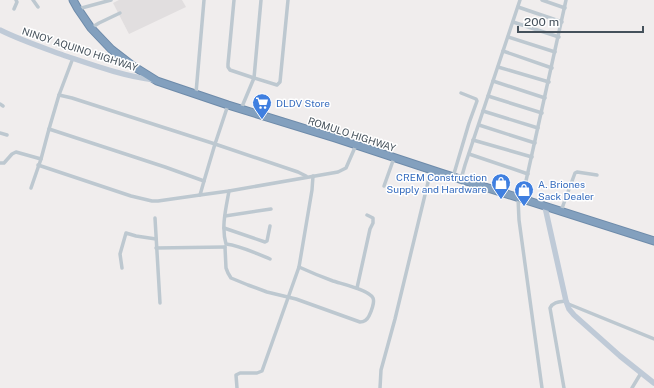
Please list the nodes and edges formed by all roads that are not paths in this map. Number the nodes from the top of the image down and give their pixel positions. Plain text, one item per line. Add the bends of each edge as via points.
1 (16, 0) edge
2 (33, 0) edge
3 (73, 0) edge
4 (111, 0) edge
5 (204, 0) edge
6 (234, 0) edge
7 (261, 0) edge
8 (288, 0) edge
9 (520, 0) edge
10 (542, 0) edge
11 (566, 0) edge
12 (38, 7) dead end
13 (518, 7) junction
14 (565, 8) junction
15 (14, 9) dead end
16 (78, 9) junction
17 (120, 13) dead end
18 (513, 22) junction
19 (562, 22) junction
20 (91, 28) junction
21 (0, 30) edge
22 (508, 37) junction
23 (559, 37) junction
24 (503, 51) junction
25 (555, 52) junction
26 (73, 58) junction
27 (498, 67) junction
28 (552, 68) junction
29 (254, 78) junction
30 (157, 80) junction
31 (493, 81) junction
32 (549, 82) junction
33 (196, 93) junction
34 (461, 93) dead end
35 (59, 95) junction
36 (488, 96) junction
37 (545, 98) junction
38 (228, 105) junction
39 (241, 109) junction
40 (483, 111) junction
41 (542, 113) junction
42 (479, 124) junction
43 (538, 128) junction
44 (49, 129) junction
45 (0, 133) edge
46 (7, 135) dead end
47 (474, 140) junction
48 (535, 143) junction
49 (215, 144) junction
50 (356, 145) junction
51 (469, 154) junction
52 (40, 158) junction
53 (394, 158) junction
54 (532, 158) junction
55 (0, 163) edge
56 (38, 165) junction
57 (431, 170) junction
58 (528, 174) junction
59 (597, 175) dead end
60 (312, 176) junction
61 (307, 177) junction
62 (453, 177) junction
63 (461, 179) junction
64 (204, 181) junction
65 (384, 186) dead end
66 (31, 188) dead end
67 (229, 191) junction
68 (200, 195) junction
69 (520, 199) junction
70 (545, 207) junction
71 (271, 209) dead end
72 (561, 212) junction
73 (368, 215) dead end
74 (225, 216) junction
75 (155, 218) dead end
76 (270, 226) dead end
77 (224, 228) junction
78 (156, 239) junction
79 (654, 241) edge
80 (225, 245) junction
81 (156, 248) junction
82 (270, 259) dead end
83 (122, 268) dead end
84 (299, 268) junction
85 (357, 288) junction
86 (288, 298) junction
87 (566, 302) junction
88 (160, 303) dead end
89 (654, 339) edge
90 (641, 373) junction
91 (654, 383) edge
92 (237, 388) edge
93 (380, 388) edge
94 (542, 388) edge
95 (564, 388) edge
96 (632, 388) edge

1 - 15 street
2 - 12 street
3 - 16 highway, ROMULO HIGHWAY
4 - 16 street
5 - 33 street
6 - 29 street via 228,67
7 - 29 street
8 - 29 street via 280,83 277,85
9 - 13 street
10 - 14 street
11 - 14 street
13 - 18 street
13 - 19 street
14 - 19 street
16 - 20 highway, ROMULO HIGHWAY
17 - 20 street
18 - 22 street
18 - 23 street
19 - 23 street
20 - 30 highway, ROMULO HIGHWAY via 111,49
21 - 26 street, NINOY AQUINO HIGHWAY
22 - 24 street
22 - 25 street
23 - 25 street
24 - 27 street
24 - 28 street
25 - 28 street
26 - 30 street, NINOY AQUINO HIGHWAY via 120,74
26 - 35 street
27 - 31 street
27 - 32 street
28 - 32 street
29 - 39 street
30 - 33 highway, ROMULO HIGHWAY
31 - 36 street
31 - 37 street
32 - 37 street
33 - 38 highway, ROMULO HIGHWAY
34 - 62 street via 477,101
35 - 44 street
35 - 49 street
36 - 40 street
36 - 41 street
37 - 41 street
38 - 39 highway, ROMULO HIGHWAY
38 - 49 street
39 - 50 highway, ROMULO HIGHWAY
40 - 42 street
40 - 43 street
41 - 43 street
42 - 47 street
42 - 48 street
43 - 48 street
44 - 52 street
44 - 64 street
45 - 46 street
47 - 51 street
47 - 54 street
48 - 54 street
49 - 61 street
49 - 64 street
50 - 53 highway, ROMULO HIGHWAY
50 - 60 street via 346,168 338,172
51 - 58 street
51 - 63 street
52 - 55 street via 16,152 4,163
52 - 56 street
53 - 57 highway, ROMULO HIGHWAY
53 - 65 street
54 - 58 street
56 - 66 street
56 - 68 street via 152,202
57 - 62 highway, ROMULO HIGHWAY
57 - 93 street via 381,370
58 - 69 street
59 - 72 street via 575,172
60 - 61 street
60 - 84 street
61 - 67 street
62 - 63 highway, ROMULO HIGHWAY
63 - 69 highway, ROMULO HIGHWAY
64 - 68 street
67 - 68 street
67 - 74 street
69 - 70 highway, ROMULO HIGHWAY
69 - 94 street via 519,220
70 - 72 highway, ROMULO HIGHWAY
70 - 87 street
71 - 74 street
72 - 79 highway, ROMULO HIGHWAY
73 - 85 street via 374,221
74 - 77 street
75 - 78 street
76 - 77 street via 265,242
77 - 80 street
78 - 81 street
78 - 83 street via 126,233 120,254
80 - 81 street
80 - 82 street via 249,250
80 - 86 street via 226,268 232,278
81 - 88 street
84 - 85 street
84 - 86 street
85 - 86 street via 369,294 374,300 369,316 363,322
86 - 92 street via 262,371 238,373
87 - 89 street
87 - 90 street via 574,315
87 - 95 street via 555,303 550,308
90 - 91 street
90 - 96 street

